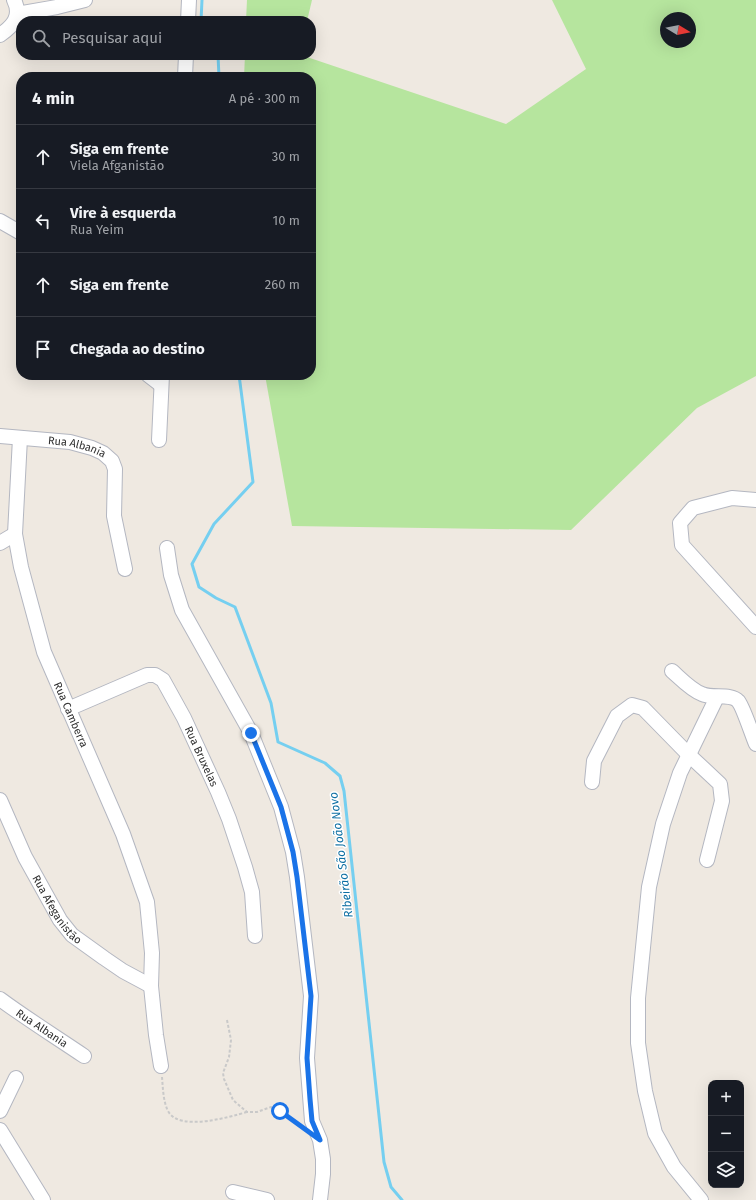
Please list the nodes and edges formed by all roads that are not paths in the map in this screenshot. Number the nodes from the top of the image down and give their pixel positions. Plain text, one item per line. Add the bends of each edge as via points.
1 (14, 0) edge
2 (85, 0) edge
3 (190, 0) edge
4 (17, 14) joint
5 (188, 16) edge
6 (16, 18) edge
7 (0, 35) edge
8 (186, 60) edge
9 (184, 72) edge
10 (0, 221) edge
11 (16, 230) edge
12 (162, 380) edge
13 (0, 436) edge
14 (20, 438) junction
15 (159, 440) dead end
16 (756, 500) edge
17 (15, 534) junction
18 (0, 543) edge
19 (167, 548) dead end
20 (125, 569) dead end
21 (756, 627) edge
22 (672, 671) dead end
23 (717, 697) junction
24 (68, 709) junction
25 (756, 744) edge
26 (689, 755) junction
27 (592, 782) dead end
28 (0, 800) edge
29 (707, 860) dead end
30 (255, 936) dead end
31 (151, 986) junction
32 (0, 998) edge
33 (84, 1056) dead end
34 (161, 1066) road end
35 (16, 1078) dead end
36 (0, 1111) edge
37 (0, 1130) edge
38 (233, 1192) dead end
39 (43, 1200) edge
40 (267, 1200) edge
41 (320, 1200) edge
42 (701, 1200) edge

1 - 4 street
2 - 4 street via 57,8
3 - 5 street
6 - 7 street via 10,29
8 - 9 street
10 - 11 street
12 - 15 street
13 - 14 street, Rua Albania
14 - 17 street, Rua Camberra
14 - 20 street, Rua Albania via 70,442 92,448 112,461 115,469 114,516
16 - 21 street via 732,498 693,508 680,523 682,545
17 - 18 street
17 - 24 street, Rua Camberra via 21,567 44,652
19 - 41 street via 171,575 182,610 251,733 281,807 293,852 311,996 307,1058 307,1124 320,1140 323,1160
22 - 23 street via 694,690
23 - 25 street via 732,697 738,700
23 - 26 street
24 - 30 street, Rua Bruxelas via 147,675 155,675 163,680 184,718 229,819 252,892
24 - 31 street, Rua Camberra via 123,834 147,902 152,953
26 - 27 street via 643,708 632,705 617,716 597,754
26 - 29 street via 720,784 722,801
26 - 42 street via 680,773 663,824 650,887 638,998 638,1043 644,1091 655,1133 674,1167
28 - 31 street, Rua Afeganistão via 25,857 60,920 72,934 104,958
31 - 34 street, Rua Camberra
32 - 33 street, Rua Albania
35 - 36 street
37 - 39 street
38 - 40 street

